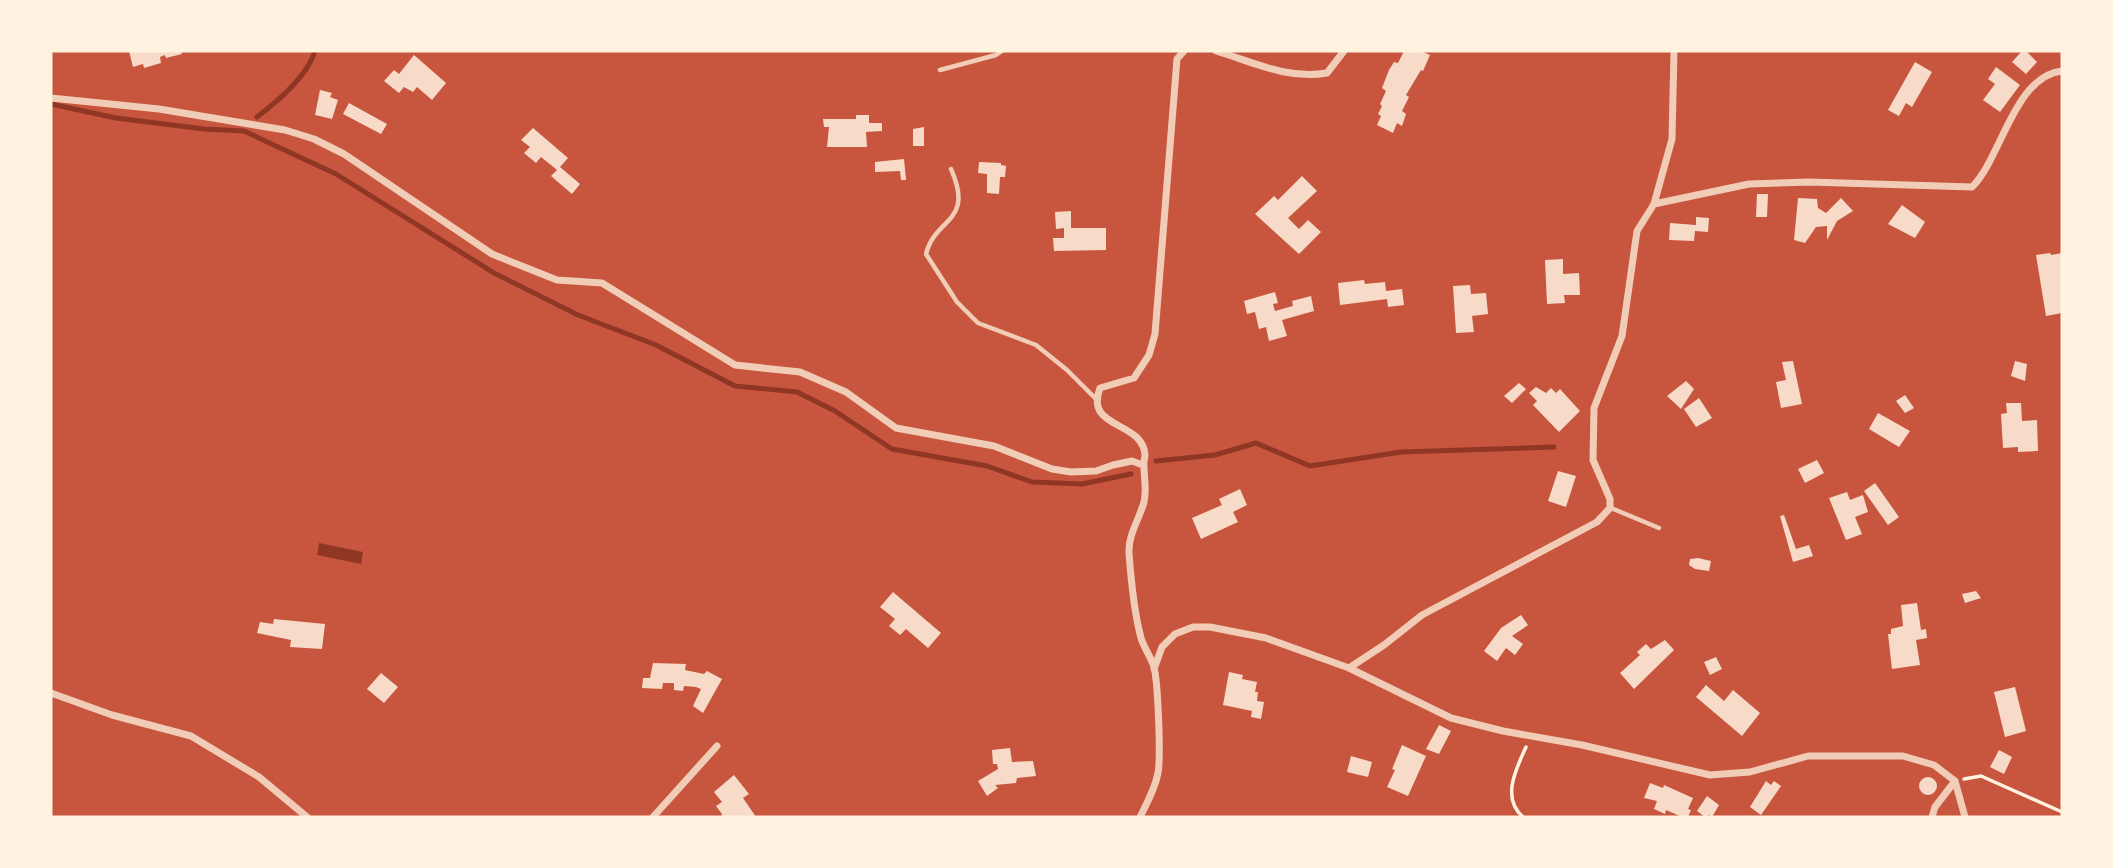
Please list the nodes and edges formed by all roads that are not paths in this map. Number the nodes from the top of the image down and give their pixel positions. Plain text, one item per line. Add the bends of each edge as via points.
1 (1002, 51) edge
2 (1184, 51) edge
3 (1216, 51) edge
4 (1344, 51) edge
5 (1674, 51) edge
6 (940, 70) dead end
7 (2062, 71) edge
8 (51, 98) edge
9 (951, 169) dead end
10 (1654, 204) junction
11 (1096, 399) junction
12 (1143, 465) junction
13 (1610, 508) junction
14 (1659, 528) dead end
15 (1154, 668) junction
16 (1349, 668) junction
17 (51, 693) edge
18 (717, 746) dead end
19 (1955, 781) junction
20 (307, 817) edge
21 (653, 817) edge
22 (1140, 817) edge
23 (1932, 817) edge
24 (1965, 817) edge

1 - 6 lane
2 - 11 street via 1177,59 1152,344 1134,378 1100,388
3 - 4 street via 1289,75 1308,76 1327,73
5 - 10 street via 1672,139
7 - 10 street via 2032,87 1972,187 1749,184
8 - 12 street via 159,109 314,138 492,254 557,280 602,283 734,365 800,372 846,392 896,428 994,446 1052,469 1096,471 1132,461
9 - 11 lane via 959,199 951,220 929,243 926,254 957,302 978,323 1035,345
10 - 13 street via 1637,231 1622,336 1594,408 1593,460
11 - 12 street via 1098,411 1139,441 1145,454
12 - 15 street via 1144,502 1129,551 1141,638
13 - 14 lane
13 - 16 street via 1597,522 1422,615
15 - 16 street via 1161,647 1175,634 1210,627 1266,638
15 - 22 street via 1160,761
16 - 19 street via 1451,718 1710,775 1750,772 1808,756 1903,756 1934,765
17 - 20 street via 191,736 259,777
18 - 21 street
19 - 23 street
19 - 24 street

